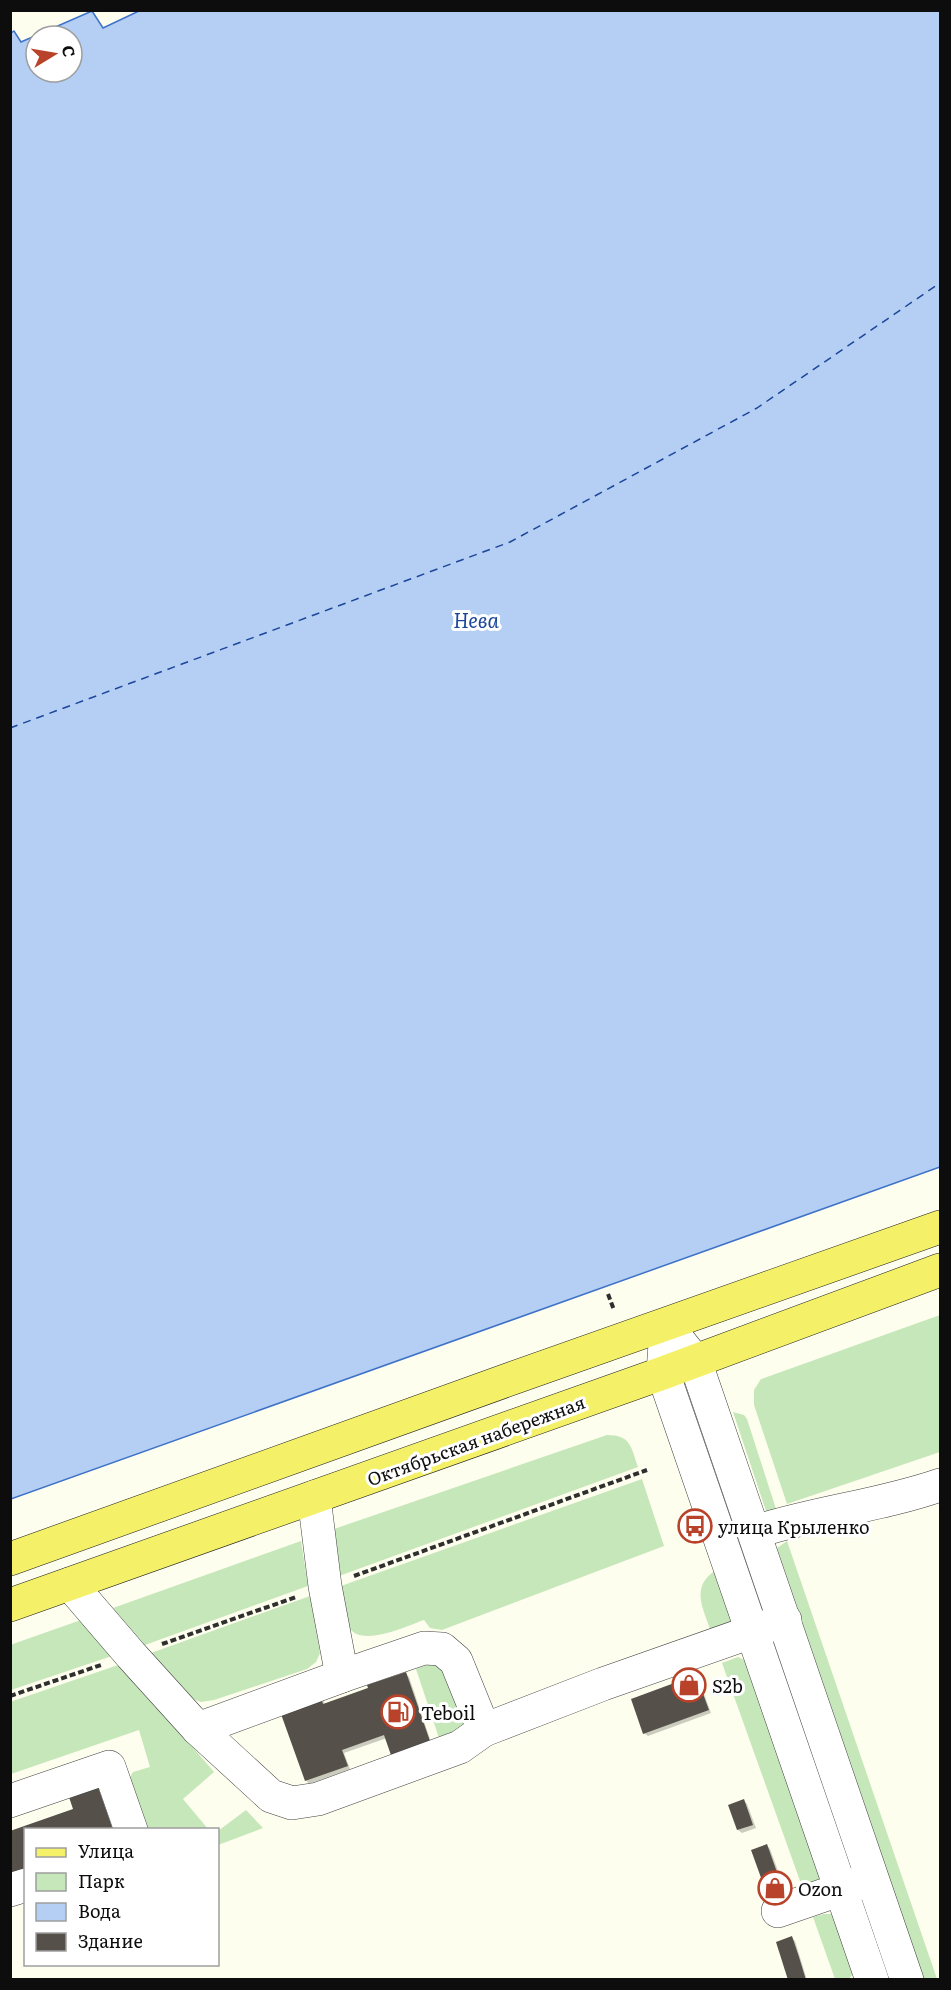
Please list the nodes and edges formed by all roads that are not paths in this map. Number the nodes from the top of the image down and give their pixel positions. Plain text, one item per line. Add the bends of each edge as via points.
1 (940, 1227) edge
2 (940, 1270) edge
3 (666, 1325) junction
4 (695, 1361) junction
5 (663, 1373) junction
6 (940, 1485) edge
7 (314, 1497) junction
8 (755, 1532) junction
9 (10, 1559) edge
10 (70, 1584) junction
11 (10, 1605) edge
12 (785, 1620) junction
13 (753, 1631) junction
14 (342, 1676) junction
15 (198, 1729) junction
16 (483, 1730) junction
17 (10, 1801) edge
18 (130, 1828) edge
19 (873, 1878) junction
20 (842, 1889) junction
21 (778, 1911) dead end
22 (872, 1980) edge
23 (907, 1980) edge

1 - 3 main road
2 - 4 main road, Октябрьская набережная
3 - 4 street
3 - 5 street
3 - 9 main road
4 - 5 main road, Октябрьская набережная
4 - 8 street
5 - 7 main road, Октябрьская набережная
5 - 13 street
6 - 8 street via 914,1495
7 - 10 main road, Октябрьская набережная
7 - 14 street
8 - 12 street
10 - 11 main road, Октябрьская набережная
10 - 15 street
12 - 13 street
12 - 19 street
13 - 16 street
13 - 20 street
14 - 15 street
14 - 16 street via 424,1648 442,1648 456,1661
15 - 16 street via 271,1796 292,1803 318,1798 460,1747
17 - 18 street via 109,1767
19 - 20 street
19 - 23 street
20 - 21 street
20 - 22 street

